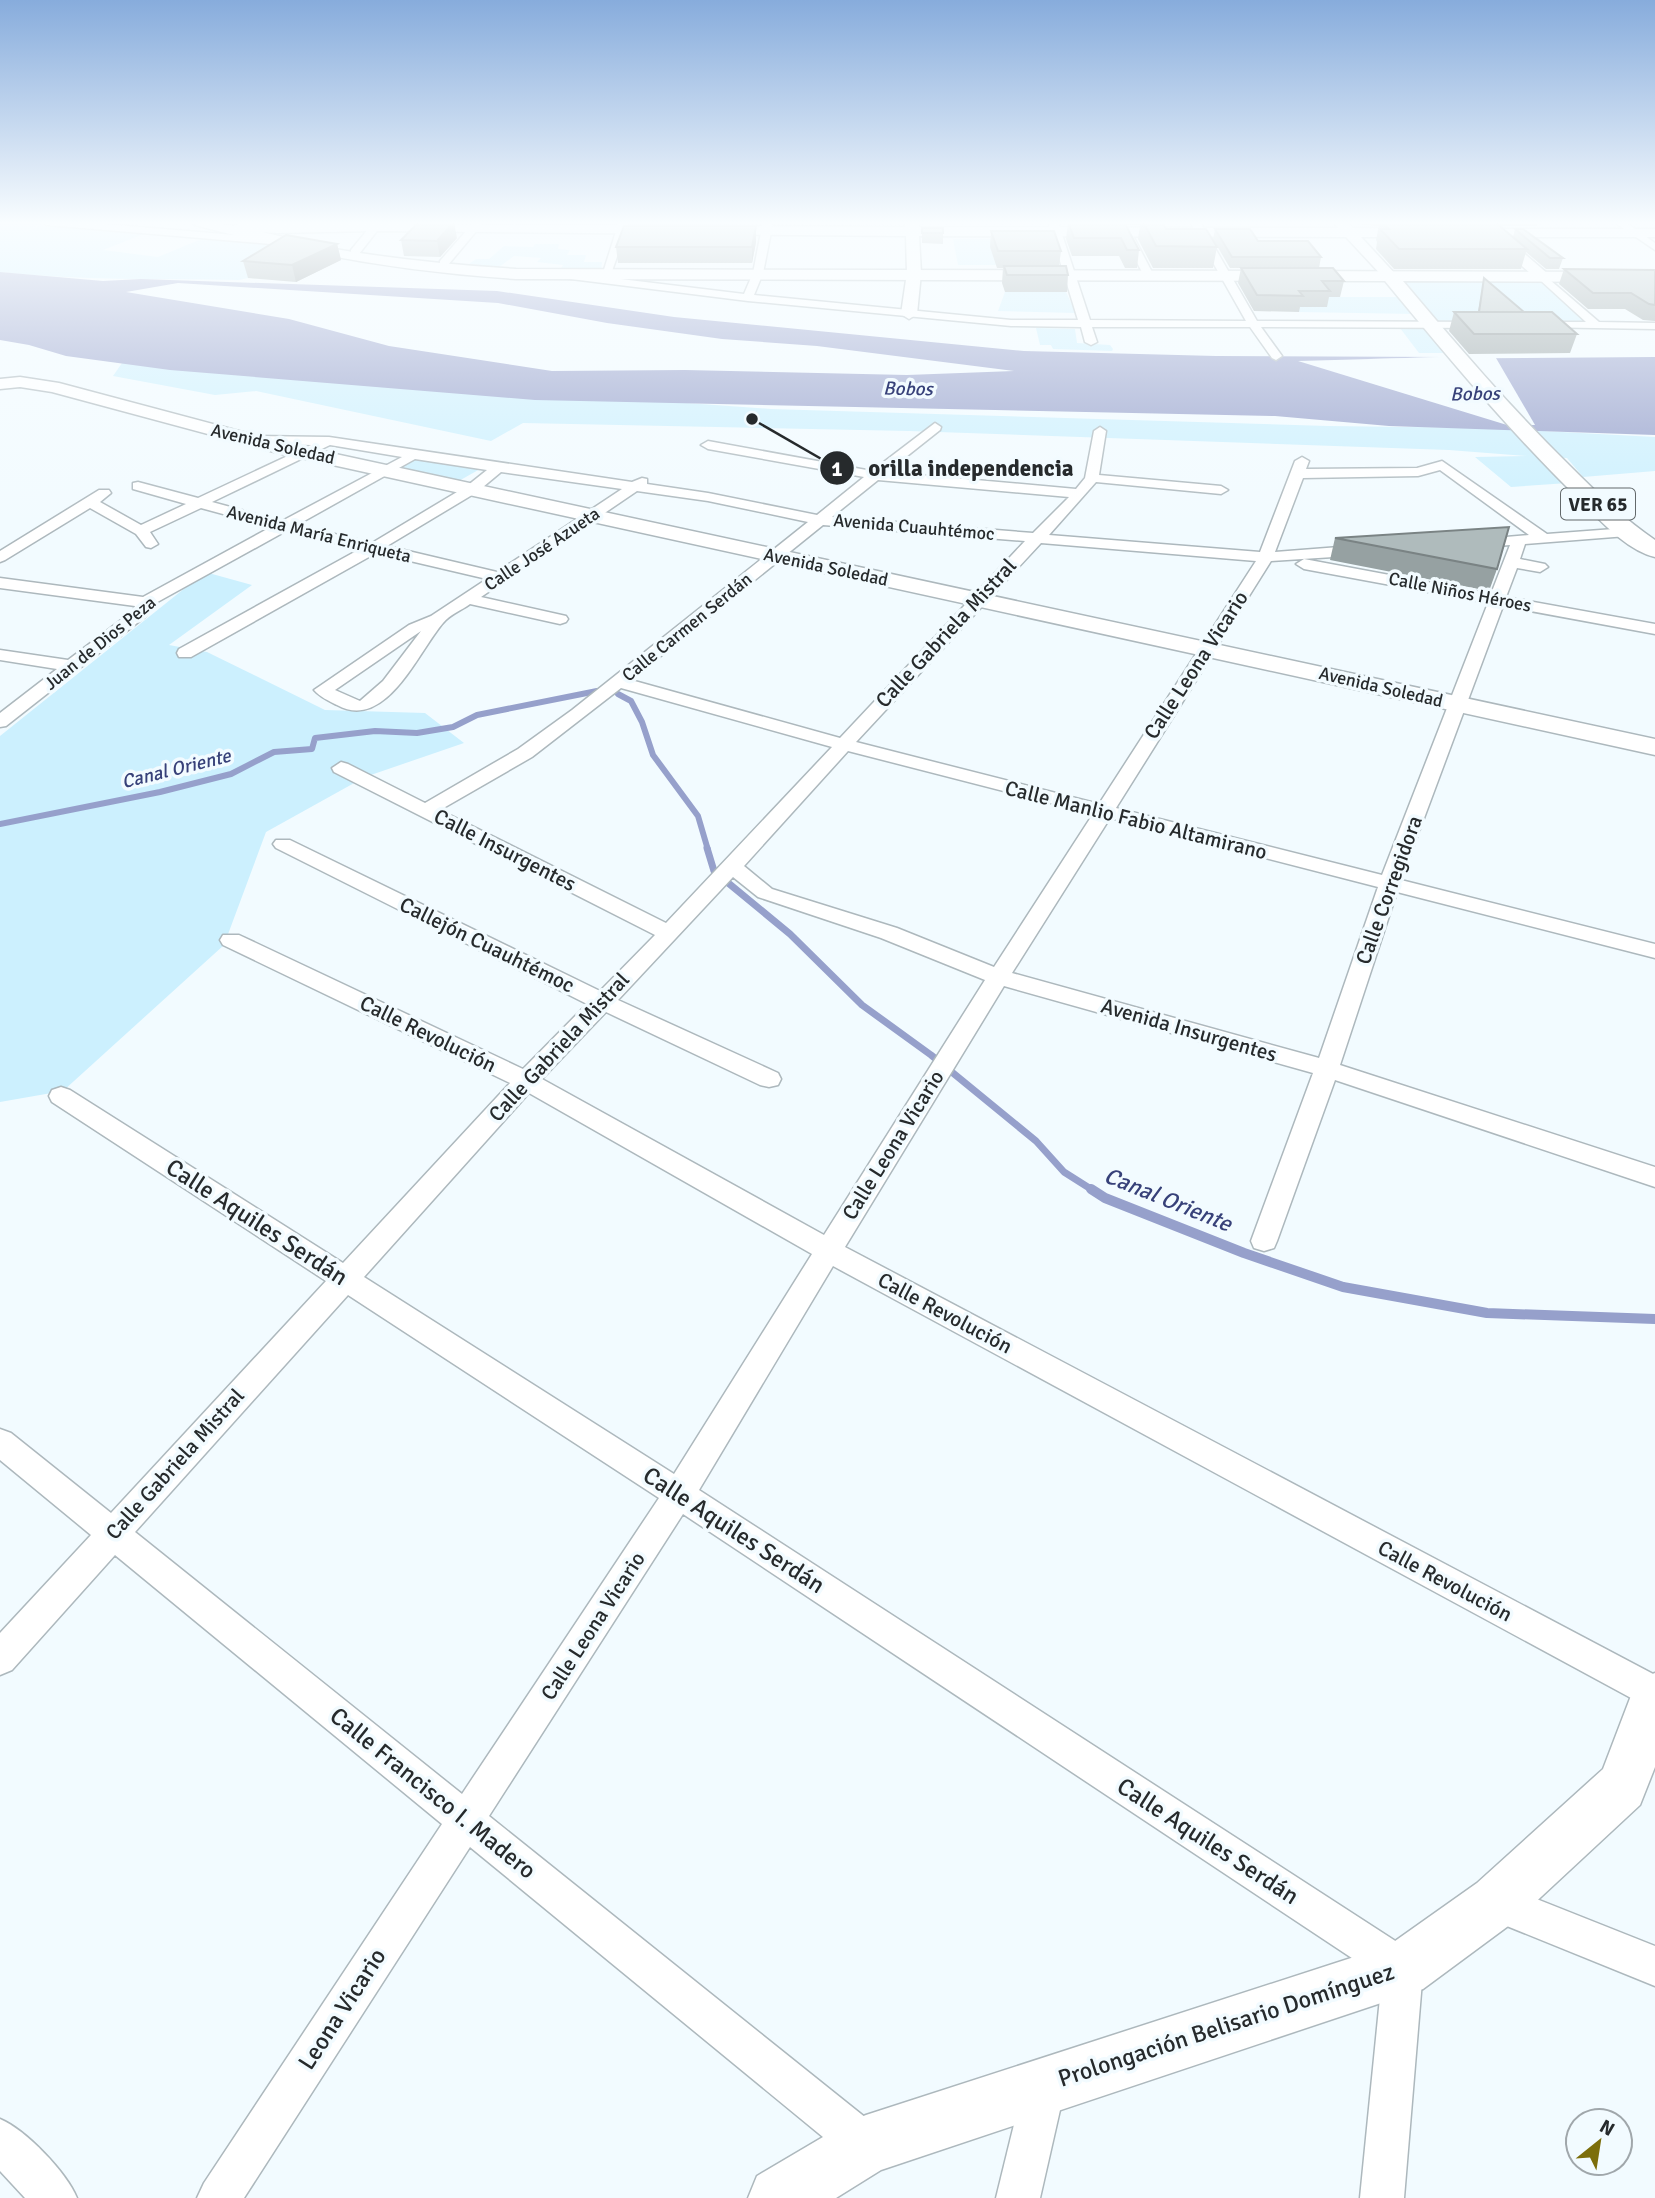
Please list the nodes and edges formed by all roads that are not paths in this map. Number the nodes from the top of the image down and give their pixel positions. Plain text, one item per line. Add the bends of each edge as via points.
1 (1084, 324) edge
2 (1253, 324) edge
3 (1355, 325) edge
4 (1431, 325) junction
5 (1500, 325) edge
6 (1528, 326) edge
7 (1597, 326) joint
8 (1655, 326) edge
9 (1091, 342) dead end
10 (1276, 356) dead end
11 (0, 384) edge
12 (935, 427) dead end
13 (1100, 431) dead end
14 (335, 438) junction
15 (247, 440) junction
16 (708, 445) dead end
17 (306, 453) junction
18 (415, 455) junction
19 (498, 468) junction
20 (387, 471) junction
21 (874, 475) junction
22 (642, 482) junction
23 (138, 486) dead end
24 (1086, 486) junction
25 (472, 489) junction
26 (1221, 490) dead end
27 (104, 493) dead end
28 (90, 502) junction
29 (201, 505) junction
30 (591, 515) junction
31 (820, 520) junction
32 (286, 527) junction
33 (141, 531) junction
34 (1628, 532) junction
35 (33, 537) junction
36 (1038, 537) junction
37 (1543, 538) junction
38 (55, 539) dead end
39 (1519, 541) junction
40 (152, 545) dead end
41 (1452, 545) edge
42 (373, 548) junction
43 (1386, 549) edge
44 (1655, 550) edge
45 (774, 556) junction
46 (0, 557) edge
47 (1266, 557) junction
48 (1510, 562) junction
49 (1540, 567) dead end
50 (500, 577) junction
51 (0, 583) edge
52 (978, 598) junction
53 (468, 599) junction
54 (1495, 599) junction
55 (145, 602) junction
56 (437, 619) junction
57 (559, 619) dead end
58 (1655, 629) edge
59 (1207, 648) junction
60 (185, 653) dead end
61 (0, 656) edge
62 (71, 667) junction
63 (619, 682) junction
64 (1458, 704) junction
65 (0, 722) edge
66 (842, 744) junction
67 (1655, 747) edge
68 (341, 768) dead end
69 (426, 810) junction
70 (1102, 811) junction
71 (283, 844) dead end
72 (732, 866) junction
73 (1389, 884) junction
74 (668, 933) junction
75 (231, 940) dead end
76 (1655, 951) edge
77 (999, 977) junction
78 (601, 1001) junction
79 (1327, 1069) junction
80 (769, 1079) dead end
81 (526, 1081) junction
82 (61, 1096) dead end
83 (1655, 1177) edge
84 (1264, 1241) dead end
85 (827, 1250) junction
86 (344, 1278) junction
87 (0, 1442) edge
88 (679, 1494) junction
89 (113, 1533) junction
90 (0, 1658) edge
91 (1655, 1696) edge
92 (465, 1819) junction
93 (1496, 1902) junction
94 (1655, 1966) edge
95 (1403, 1969) junction
96 (1045, 2084) junction
97 (0, 2140) edge
98 (866, 2145) junction
99 (55, 2198) edge
100 (219, 2198) edge
101 (779, 2198) edge
102 (1018, 2198) edge
103 (1382, 2198) edge

1 - 9 street
2 - 10 street
3 - 4 street
4 - 5 street
4 - 34 main road, VER 65 via 1544,453
6 - 7 street
7 - 8 street
11 - 15 street, Avenida Soledad via 53,387
12 - 21 street, Calle Carmen Serdán
13 - 24 street
14 - 15 street, Avenida Cuauhtémoc
14 - 17 street
14 - 18 street, Avenida Cuauhtémoc
15 - 17 street, Avenida Soledad
16 - 21 street
17 - 20 street, Avenida Soledad
17 - 29 street
18 - 19 street, Avenida Cuauhtémoc
18 - 20 street, Juan de Dios Peza
19 - 22 street, Avenida Cuauhtémoc
19 - 25 street
20 - 25 street, Avenida Soledad
20 - 32 street, Juan de Dios Peza
21 - 24 street
21 - 31 street, Calle Carmen Serdán
22 - 30 street, Calle José Azueta
22 - 31 street, Avenida Cuauhtémoc
23 - 29 street, Avenida María Enriqueta
24 - 26 street
24 - 36 street, Calle Gabriela Mistral
25 - 30 street, Avenida Soledad
25 - 42 street
27 - 28 street
28 - 33 street
28 - 35 street
29 - 32 street, Avenida María Enriqueta
29 - 33 street
30 - 45 street, Avenida Soledad
30 - 50 street, Calle José Azueta
31 - 36 street, Avenida Cuauhtémoc
31 - 45 street, Calle Carmen Serdán
32 - 42 street, Avenida María Enriqueta
32 - 55 street, Juan de Dios Peza
33 - 40 street
34 - 37 street
34 - 44 main road, VER 65
35 - 38 street
35 - 46 street
36 - 47 street, Avenida Cuauhtémoc
36 - 52 street, Calle Gabriela Mistral
37 - 39 street
37 - 47 street, Calle Leona Vicario via 1442,465 1418,472 1300,468
39 - 41 street
39 - 48 street, Calle Corregidora
42 - 50 street, Avenida María Enriqueta
42 - 60 street
43 - 47 street, Avenida Cuauhtémoc
45 - 52 street, Avenida Soledad
45 - 63 street, Calle Carmen Serdán
47 - 54 street, Calle Niños Héroes
47 - 59 street, Calle Leona Vicario
48 - 49 street
48 - 54 street, Calle Corregidora
50 - 53 street, Calle José Azueta
51 - 55 street
52 - 59 street, Avenida Soledad
52 - 66 street, Calle Gabriela Mistral
53 - 56 street, Calle José Azueta
53 - 57 street
54 - 58 street, Calle Niños Héroes
54 - 64 street, Calle Corregidora
55 - 62 street, Juan de Dios Peza via 141,613
56 - 56 street, Calle José Azueta via 386,688 365,705 355,707 323,690 415,628
59 - 64 street, Avenida Soledad
59 - 70 street, Calle Leona Vicario
61 - 62 street
62 - 65 street, Juan de Dios Peza
63 - 66 street, Calle Manlio Fabio Altamirano
63 - 69 street, Calle Carmen Serdán via 525,752
64 - 67 street, Avenida Soledad
64 - 73 street, Calle Corregidora
66 - 70 street, Calle Manlio Fabio Altamirano
66 - 72 street, Calle Gabriela Mistral
68 - 69 street, Calle Insurgentes
69 - 74 street, Calle Insurgentes
70 - 73 street, Calle Manlio Fabio Altamirano
70 - 77 street, Calle Leona Vicario
71 - 78 street, Callejón Cuauhtémoc
72 - 74 street, Calle Gabriela Mistral
72 - 77 street, Avenida Insurgentes via 765,893 889,933
73 - 76 street, Calle Manlio Fabio Altamirano
73 - 79 street, Calle Corregidora
74 - 78 street, Calle Gabriela Mistral
75 - 81 street, Calle Revolución
77 - 79 street, Avenida Insurgentes
77 - 85 street, Calle Leona Vicario
78 - 80 street, Callejón Cuauhtémoc
78 - 81 street, Calle Gabriela Mistral
79 - 83 street, Avenida Insurgentes
79 - 84 street, Calle Corregidora
81 - 85 street, Calle Revolución
81 - 86 street, Calle Gabriela Mistral
82 - 86 street, Calle Aquiles Serdán
85 - 88 street, Calle Leona Vicario
85 - 91 street, Calle Revolución
86 - 88 street, Calle Aquiles Serdán
86 - 89 street, Calle Gabriela Mistral
87 - 89 street, Calle Francisco I. Madero
88 - 92 street, Calle Leona Vicario
88 - 95 street, Calle Aquiles Serdán
89 - 90 street, Calle Gabriela Mistral
89 - 92 street, Calle Francisco I. Madero
91 - 93 street, Prolongación Belisario Domínguez via 1622,1787
92 - 98 street, Calle Francisco I. Madero
92 - 100 street, Leona Vicario
93 - 94 street
93 - 95 street, Prolongación Belisario Domínguez
95 - 96 street, Prolongación Belisario Domínguez
95 - 103 street
96 - 98 street, Prolongación Belisario Domínguez
96 - 102 street
97 - 99 street
98 - 101 street, Prolongación Belisario Domínguez

